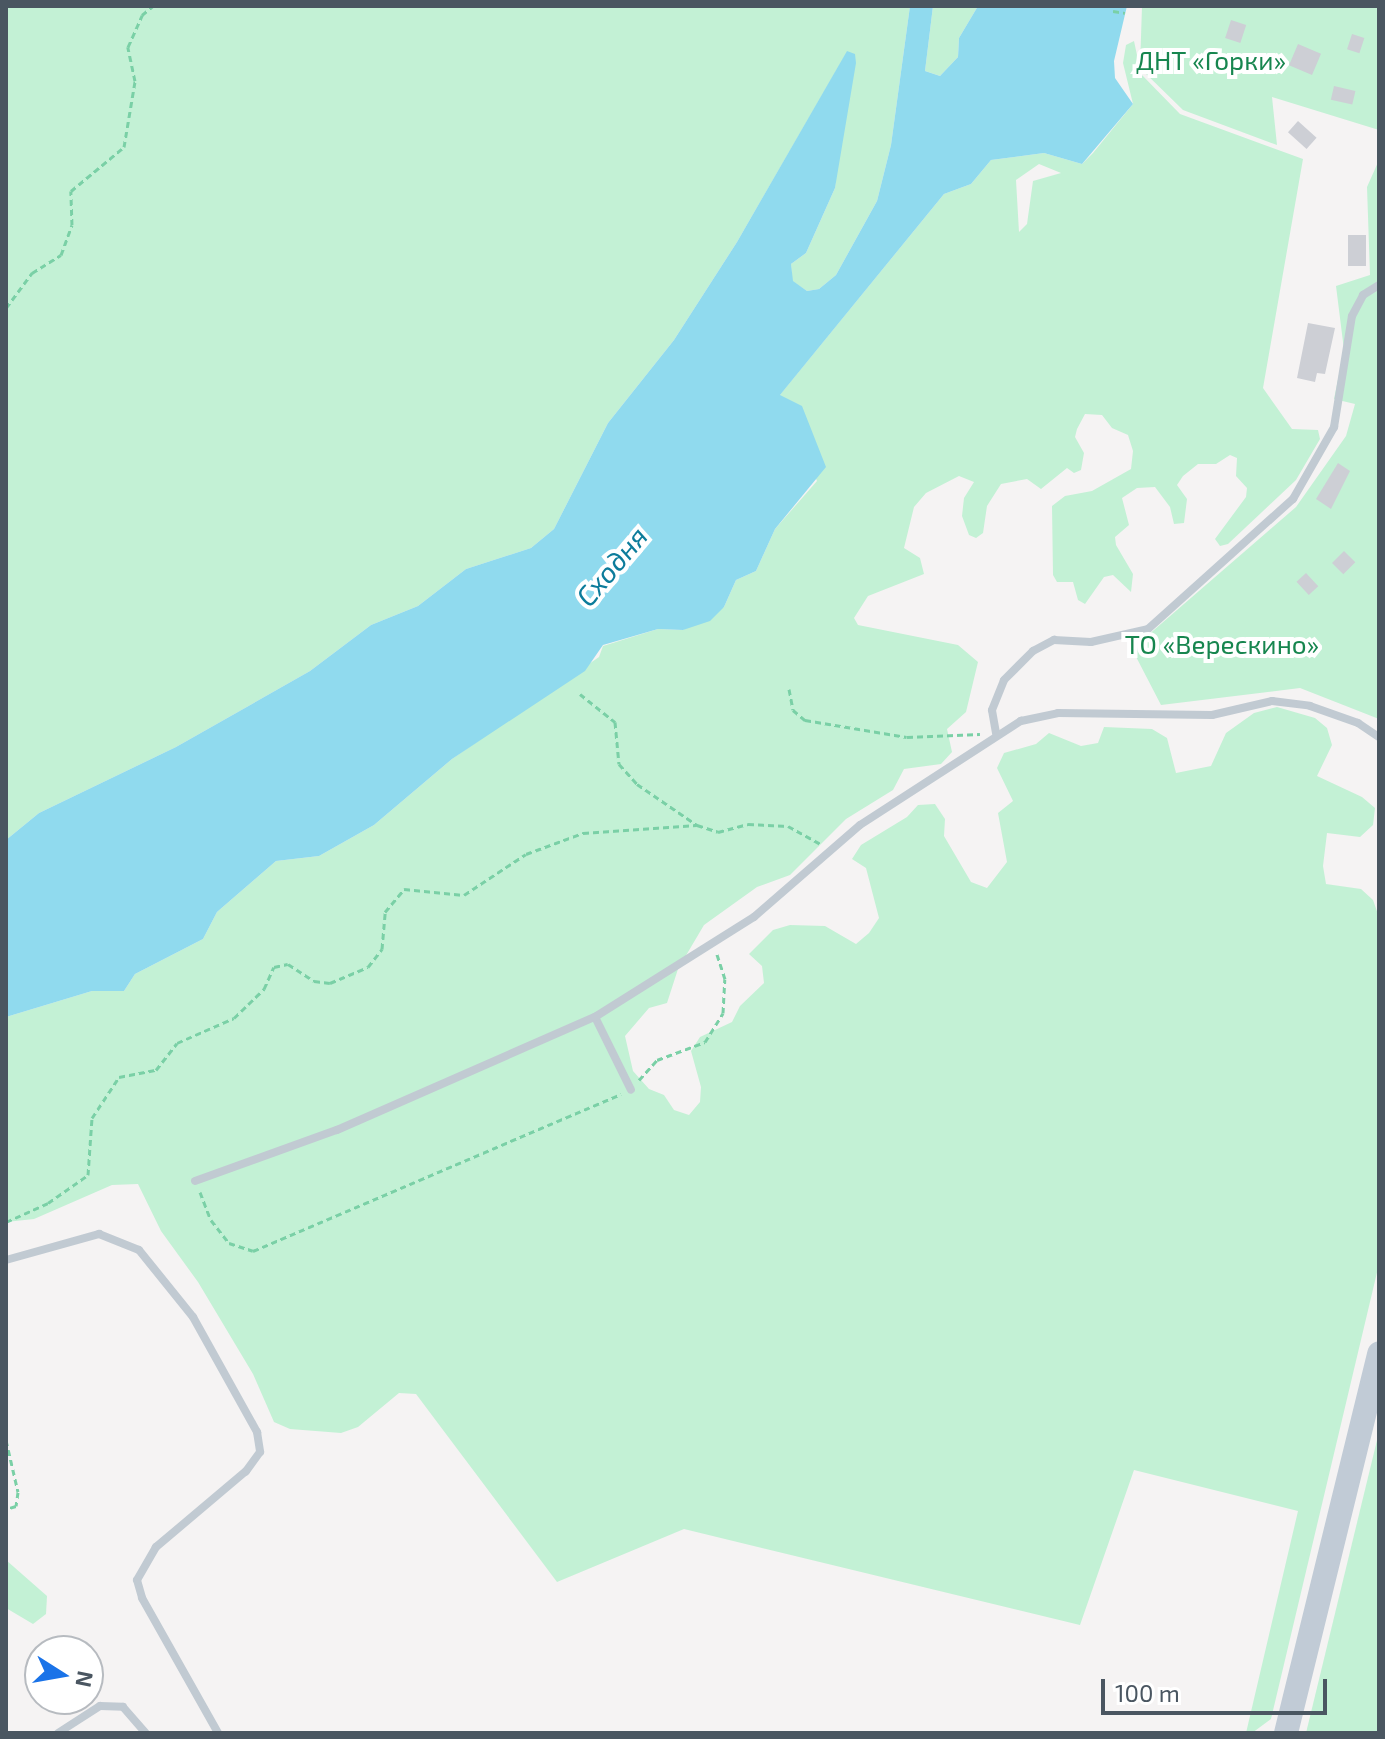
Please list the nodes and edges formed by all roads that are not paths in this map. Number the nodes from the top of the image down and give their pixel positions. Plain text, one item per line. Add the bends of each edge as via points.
1 (1379, 285) edge
2 (996, 733) junction
3 (1379, 737) edge
4 (595, 1017) junction
5 (631, 1090) road end
6 (195, 1181) road end
7 (6, 1260) edge
8 (1379, 1353) edge
9 (58, 1733) edge
10 (146, 1733) edge
11 (218, 1733) edge
12 (1286, 1733) edge

1 - 2 lane via 1363,295 1352,316 1334,427 1293,499 1148,629 1091,642 1054,640 1033,651 1004,680 992,710
2 - 3 lane via 1058,713 1212,715 1272,701 1310,706 1358,723
2 - 4 lane via 860,825 754,917
4 - 5 lane
4 - 6 lane via 337,1130
7 - 11 lane via 99,1234 139,1250 193,1317 257,1432 260,1452 246,1471 156,1547 137,1580 142,1598
8 - 12 main road
9 - 10 lane via 100,1706 123,1707

